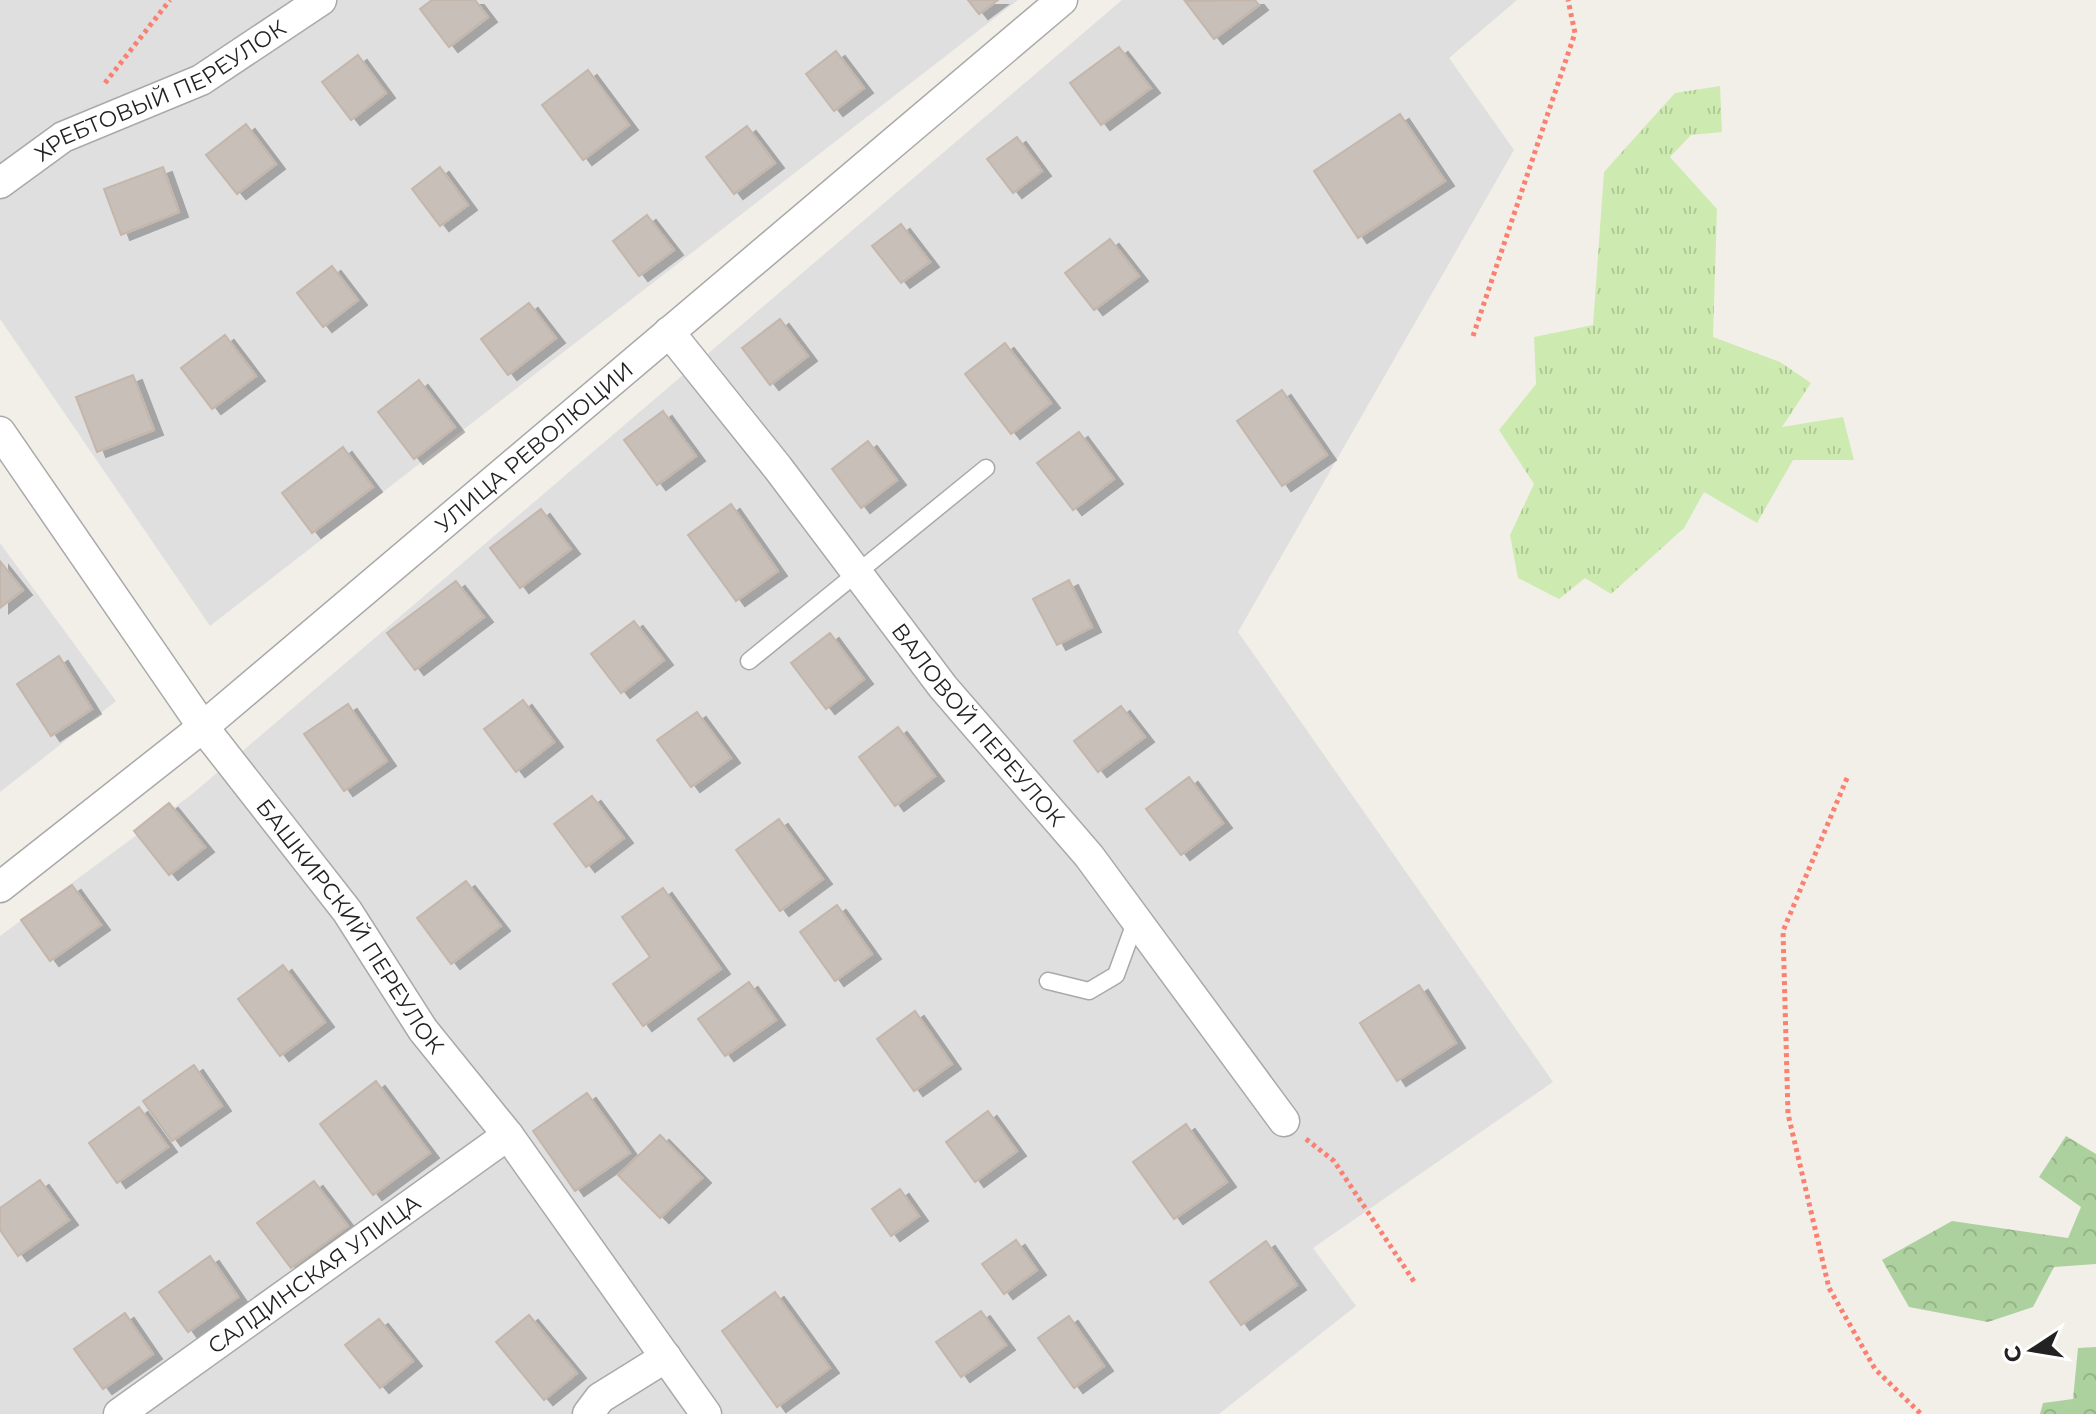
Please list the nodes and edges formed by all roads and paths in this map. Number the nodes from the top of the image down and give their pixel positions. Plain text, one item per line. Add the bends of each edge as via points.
1 (170, 0) edge
2 (321, 0) edge
3 (1062, 0) edge
4 (1568, 0) edge
5 (102, 87) dead end
6 (0, 183) edge
7 (669, 332) junction
8 (1473, 336) dead end
9 (0, 432) edge
10 (986, 468) dead end
11 (857, 574) junction
12 (749, 661) dead end
13 (203, 727) junction
14 (1847, 778) dead end
15 (0, 887) edge
16 (1136, 920) junction
17 (1048, 981) dead end
18 (1284, 1121) joint
19 (508, 1135) junction
20 (1415, 1283) dead end
21 (666, 1357) junction
22 (119, 1414) edge
23 (588, 1414) edge
24 (706, 1414) edge
25 (1921, 1414) edge

1 - 5 path
2 - 6 street, ХРЕБТОВЫЙ ПЕРЕУЛОК via 201,80 63,137
3 - 7 street, УЛИЦА РЕВОЛЮЦИИ
4 - 8 path via 1575,33
7 - 11 street, ВАЛОВОЙ ПЕРЕУЛОК
7 - 13 street, УЛИЦА РЕВОЛЮЦИИ
9 - 13 street, БАШКИРСКИЙ ПЕРЕУЛОК
10 - 11 lane
11 - 12 lane
11 - 16 street, ВАЛОВОЙ ПЕРЕУЛОК
13 - 15 street, УЛИЦА РЕВОЛЮЦИИ
13 - 19 street, БАШКИРСКИЙ ПЕРЕУЛОК via 347,911 423,1030
14 - 25 path via 1783,931 1788,1114 1829,1288 1875,1369
16 - 17 lane via 1116,975 1089,991
16 - 18 street, ВАЛОВОЙ ПЕРЕУЛОК
18 - 20 path via 1334,1161
19 - 21 street, БАШКИРСКИЙ ПЕРЕУЛОК
19 - 22 street, САЛДИНСКАЯ УЛИЦА
21 - 23 street via 600,1398
21 - 24 street, БАШКИРСКИЙ ПЕРЕУЛОК

